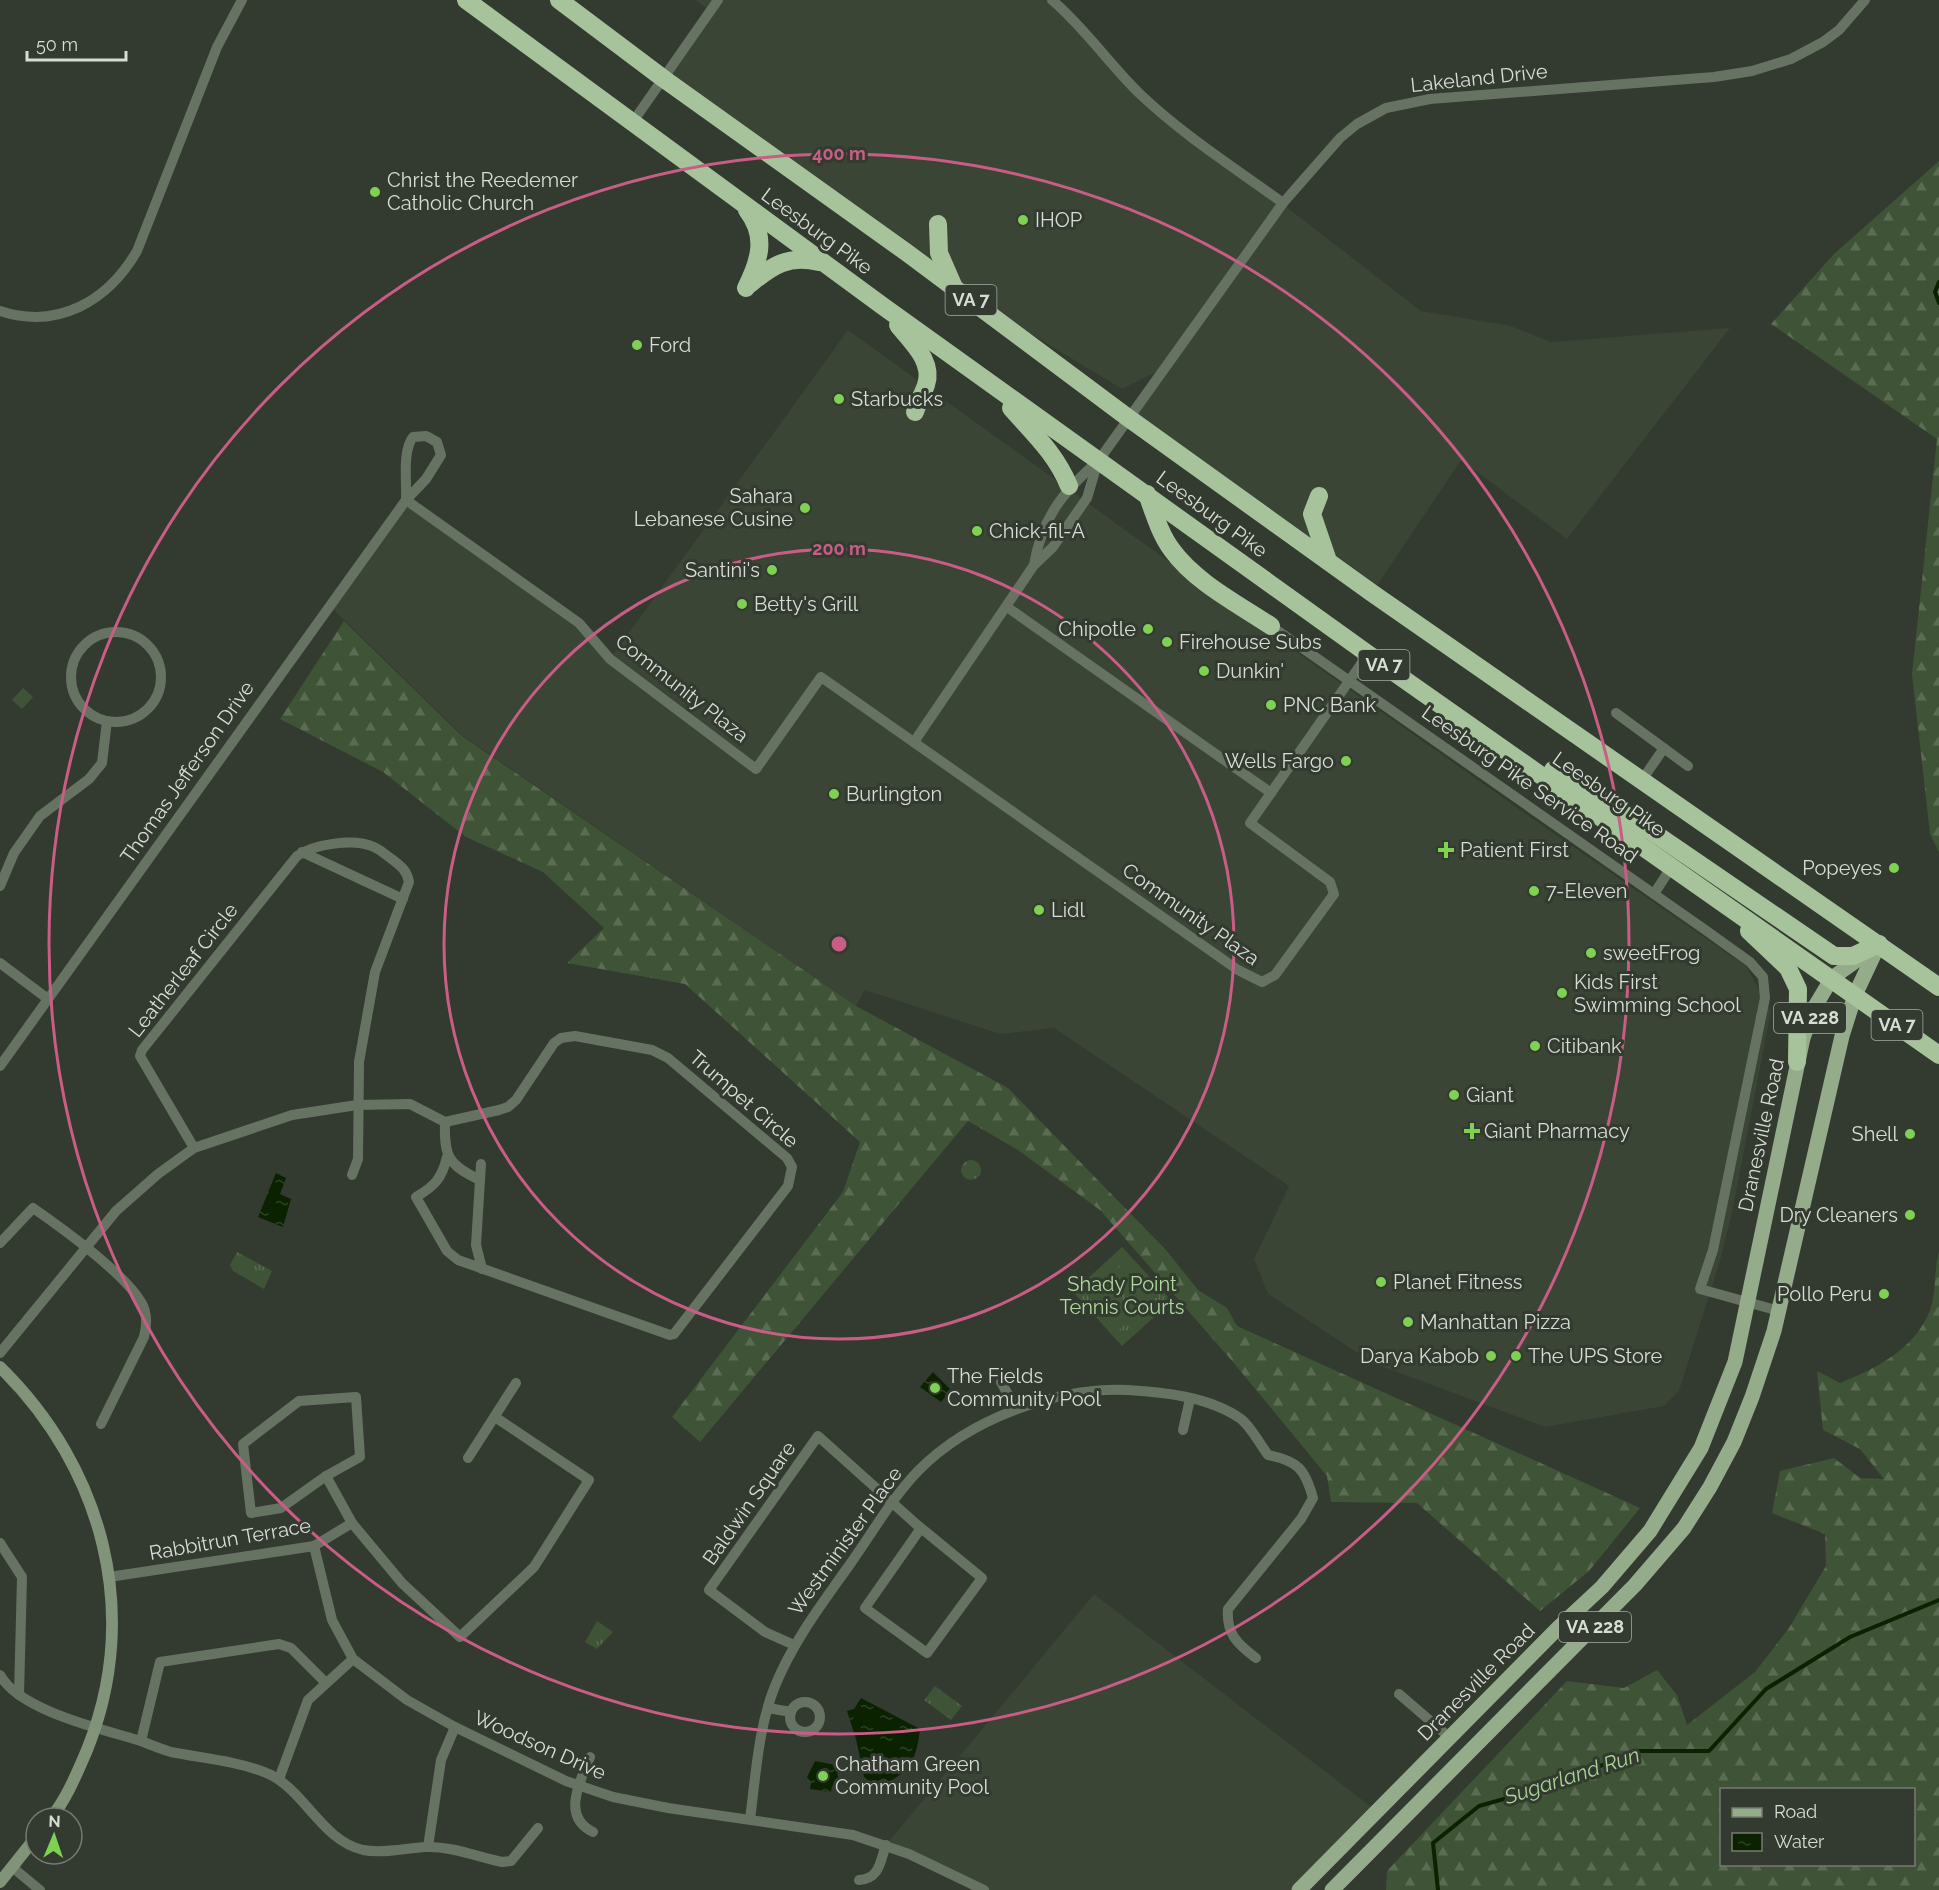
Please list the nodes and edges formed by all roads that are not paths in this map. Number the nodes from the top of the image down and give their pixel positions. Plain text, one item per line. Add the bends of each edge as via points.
1 (242, 0) edge
2 (466, 0) edge
3 (559, 0) edge
4 (718, 0) edge
5 (1052, 0) edge
6 (1865, 0) edge
7 (664, 79) junction
8 (632, 123) junction
9 (1283, 203) junction
10 (742, 204) junction
11 (906, 252) junction
12 (823, 262) junction
13 (955, 288) junction
14 (884, 307) junction
15 (0, 311) edge
16 (986, 380) junction
17 (915, 412) dead end
18 (1127, 417) junction
19 (1099, 460) junction
20 (1069, 486) junction
21 (1147, 495) junction
22 (1319, 496) dead end
23 (406, 500) junction
24 (1329, 562) junction
25 (1034, 565) junction
26 (1007, 607) junction
27 (1270, 626) joint
28 (1368, 654) junction
29 (1350, 680) junction
30 (1616, 713) dead end
31 (107, 721) junction
32 (1486, 735) junction
33 (914, 742) junction
34 (1664, 748) junction
35 (1688, 766) dead end
36 (1642, 780) junction
37 (1271, 793) junction
38 (302, 852) junction
39 (1672, 866) junction
40 (0, 886) edge
41 (1704, 888) junction
42 (1654, 894) junction
43 (403, 899) junction
44 (1879, 944) junction
45 (0, 963) edge
46 (1832, 978) junction
47 (1939, 987) edge
48 (1855, 995) junction
49 (48, 999) junction
50 (1939, 1054) edge
51 (1797, 1062) junction
52 (0, 1066) edge
53 (357, 1105) junction
54 (445, 1122) junction
55 (194, 1148) junction
56 (447, 1157) junction
57 (481, 1164) dead end
58 (352, 1175) dead end
59 (480, 1180) junction
60 (0, 1243) edge
61 (86, 1248) junction
62 (482, 1269) junction
63 (1748, 1304) junction
64 (1779, 1311) junction
65 (0, 1353) edge
66 (0, 1367) edge
67 (1001, 1382) dead end
68 (516, 1383) dead end
69 (1190, 1399) junction
70 (1016, 1409) junction
71 (495, 1417) junction
72 (101, 1424) dead end
73 (1183, 1430) dead end
74 (468, 1458) dead end
75 (326, 1476) junction
76 (894, 1503) junction
77 (352, 1523) junction
78 (921, 1528) junction
79 (0, 1543) edge
80 (314, 1546) junction
81 (109, 1577) junction
82 (794, 1646) junction
83 (1256, 1658) dead end
84 (353, 1659) junction
85 (0, 1675) edge
86 (325, 1682) junction
87 (1399, 1694) dead end
88 (19, 1695) junction
89 (768, 1708) junction
90 (791, 1712) dead end
91 (96, 1727) junction
92 (455, 1727) junction
93 (1449, 1737) junction
94 (141, 1742) junction
95 (590, 1757) dead end
96 (279, 1779) junction
97 (578, 1785) junction
98 (58, 1806) edge
99 (750, 1819) junction
100 (538, 1828) dead end
101 (593, 1832) dead end
102 (886, 1845) junction
103 (428, 1847) junction
104 (24, 1852) edge
105 (12, 1867) junction
106 (860, 1880) dead end
107 (0, 1882) edge
108 (40, 1890) edge
109 (984, 1890) edge
110 (1299, 1890) edge
111 (1332, 1890) edge

1 - 15 street via 217,47 137,251 123,272 102,295 74,311 44,317
2 - 8 highway, Leesburg Pike / VA 7
3 - 7 highway, Leesburg Pike / VA 7
4 - 7 street
5 - 9 street via 1166,118
6 - 9 street, Lakeland Drive via 1823,42 1791,59 1752,70 1714,77 1448,96 1386,108 1349,130
7 - 8 street
7 - 11 highway, Leesburg Pike / VA 7
8 - 10 highway, Leesburg Pike / VA 7
9 - 18 street, Lakeland Drive
10 - 12 highway, Leesburg Pike / VA 7
10 - 12 highway via 756,223 760,240 759,256 746,288 787,259
11 - 13 highway, Leesburg Pike / VA 7
11 - 13 highway via 922,242 938,224 939,253
12 - 14 highway, Leesburg Pike / VA 7
13 - 18 highway, Leesburg Pike / VA 7
14 - 16 highway, Leesburg Pike / VA 7
14 - 17 highway via 927,366 927,384
16 - 19 highway, Leesburg Pike / VA 7
16 - 20 highway via 1044,442
18 - 19 street, Lakeland Drive
18 - 24 highway, Leesburg Pike / VA 7
19 - 20 street
19 - 21 highway, Leesburg Pike / VA 7
19 - 25 street via 1087,498 1053,547
20 - 25 street via 1039,535
21 - 27 highway via 1166,540 1179,559
21 - 28 highway, Leesburg Pike / VA 7
22 - 24 highway via 1312,514
23 - 23 street, Thomas Jefferson Drive via 441,455 437,442 426,436 413,437 409,442
23 - 33 street, Community Plaza via 579,623 617,666 756,769 821,677
23 - 49 street, Thomas Jefferson Drive
24 - 36 highway, Leesburg Pike / VA 7
25 - 26 street
26 - 33 street
26 - 37 street
27 - 29 street, Leesburg Pike Service Road
28 - 29 street, Community Plaza
28 - 32 highway, Leesburg Pike / VA 7
29 - 37 street, Community Plaza
29 - 42 street, Leesburg Pike Service Road
30 - 34 street
31 - 31 street via 123,722 137,717 159,691 158,661 137,637 122,633 93,638 74,660 71,677 74,694 87,712
31 - 40 street via 102,763 89,779 40,816 14,853
32 - 39 highway, Leesburg Pike / VA 7
32 - 44 highway via 1574,781 1834,956 1853,956
33 - 37 street, Community Plaza via 1228,964 1262,982 1275,975 1334,894 1330,882 1250,823
34 - 35 street
34 - 36 street
36 - 44 highway, Leesburg Pike / VA 7
38 - 43 street
38 - 43 street via 354,843 373,847 408,873
38 - 55 street, Leatherleaf Circle via 142,1050 140,1056
39 - 41 highway, Leesburg Pike / VA 7
39 - 42 street
41 - 46 highway, Leesburg Pike / VA 7
41 - 51 highway via 1794,978 1800,999
42 - 63 street, Leesburg Pike Service Road via 1750,962 1763,977 1765,998 1713,1250 1700,1289
43 - 53 street via 375,972 359,1062
44 - 46 main road, Dranesville Road / VA 228
44 - 47 highway, Leesburg Pike / VA 7
44 - 48 main road, VA 228
45 - 49 street
46 - 48 highway, Leesburg Pike / VA 7
46 - 51 main road, Dranesville Road / VA 228 via 1814,1008
48 - 50 highway, Leesburg Pike / VA 7
48 - 64 main road, VA 228 via 1837,1056
49 - 52 street, Thomas Jefferson Drive
51 - 63 main road, Dranesville Road / VA 228
53 - 54 street via 410,1104
53 - 55 street via 292,1115
53 - 58 street via 358,1159
54 - 56 street, Trumpet Circle
54 - 62 street, Trumpet Circle via 508,1107 554,1043 575,1036 662,1054 787,1158 792,1167 788,1186 674,1334
55 - 61 street via 116,1211
56 - 59 street
56 - 62 street, Trumpet Circle via 443,1175 416,1197 447,1251
57 - 59 street
59 - 62 street via 476,1245
60 - 61 street via 33,1208
61 - 65 street
61 - 72 street via 133,1291 141,1302 147,1325
63 - 64 street
63 - 93 main road, Dranesville Road / VA 228 via 1726,1388 1701,1448 1669,1504 1602,1587
64 - 111 main road, VA 228 via 1734,1442 1684,1528 1635,1585
66 - 81 street via 48,1420 77,1469 97,1520
67 - 70 street
68 - 71 street
69 - 70 street, Westminister Place via 1153,1391 1117,1390 1060,1396
69 - 73 street
69 - 83 street, Westminister Place via 1218,1407 1242,1420 1268,1455 1290,1459 1307,1476 1313,1498 1301,1519 1228,1609 1232,1637
70 - 76 street, Westminister Place via 935,1456
71 - 74 street
71 - 77 street via 589,1480 534,1567 460,1637 402,1583
75 - 75 street, Rabbitrun Terrace via 281,1508 251,1513 243,1444 298,1401 356,1397 360,1457
75 - 77 street
76 - 78 street
76 - 82 street, Westminister Place
76 - 82 street, Baldwin Square via 818,1436 709,1590 765,1632
77 - 80 street, Rabbitrun Terrace
78 - 78 street via 982,1578 927,1653 865,1608
79 - 88 street via 22,1577
80 - 81 street, Rabbitrun Terrace
80 - 84 street, Woodson Drive via 332,1620
81 - 91 street via 110,1650
82 - 89 street, Westminister Place
84 - 86 street
84 - 92 street, Woodson Drive via 407,1700
85 - 88 street
86 - 94 street via 291,1648 279,1644 160,1662
86 - 96 street via 308,1700
87 - 93 street
88 - 91 street
89 - 90 street
89 - 99 street, Westminister Place
91 - 94 street
91 - 98 street via 77,1774
92 - 97 street, Woodson Drive
92 - 103 street via 441,1761
93 - 110 main road, Dranesville Road / VA 228
94 - 96 street via 263,1771
95 - 97 street
96 - 103 street via 344,1841 363,1850
97 - 99 street, Woodson Drive via 646,1804
97 - 101 street via 576,1818
99 - 102 street, Woodson Drive via 831,1830
100 - 103 street via 512,1861
102 - 106 street via 875,1874
102 - 109 street, Woodson Drive
104 - 105 street
105 - 107 street
105 - 108 street

